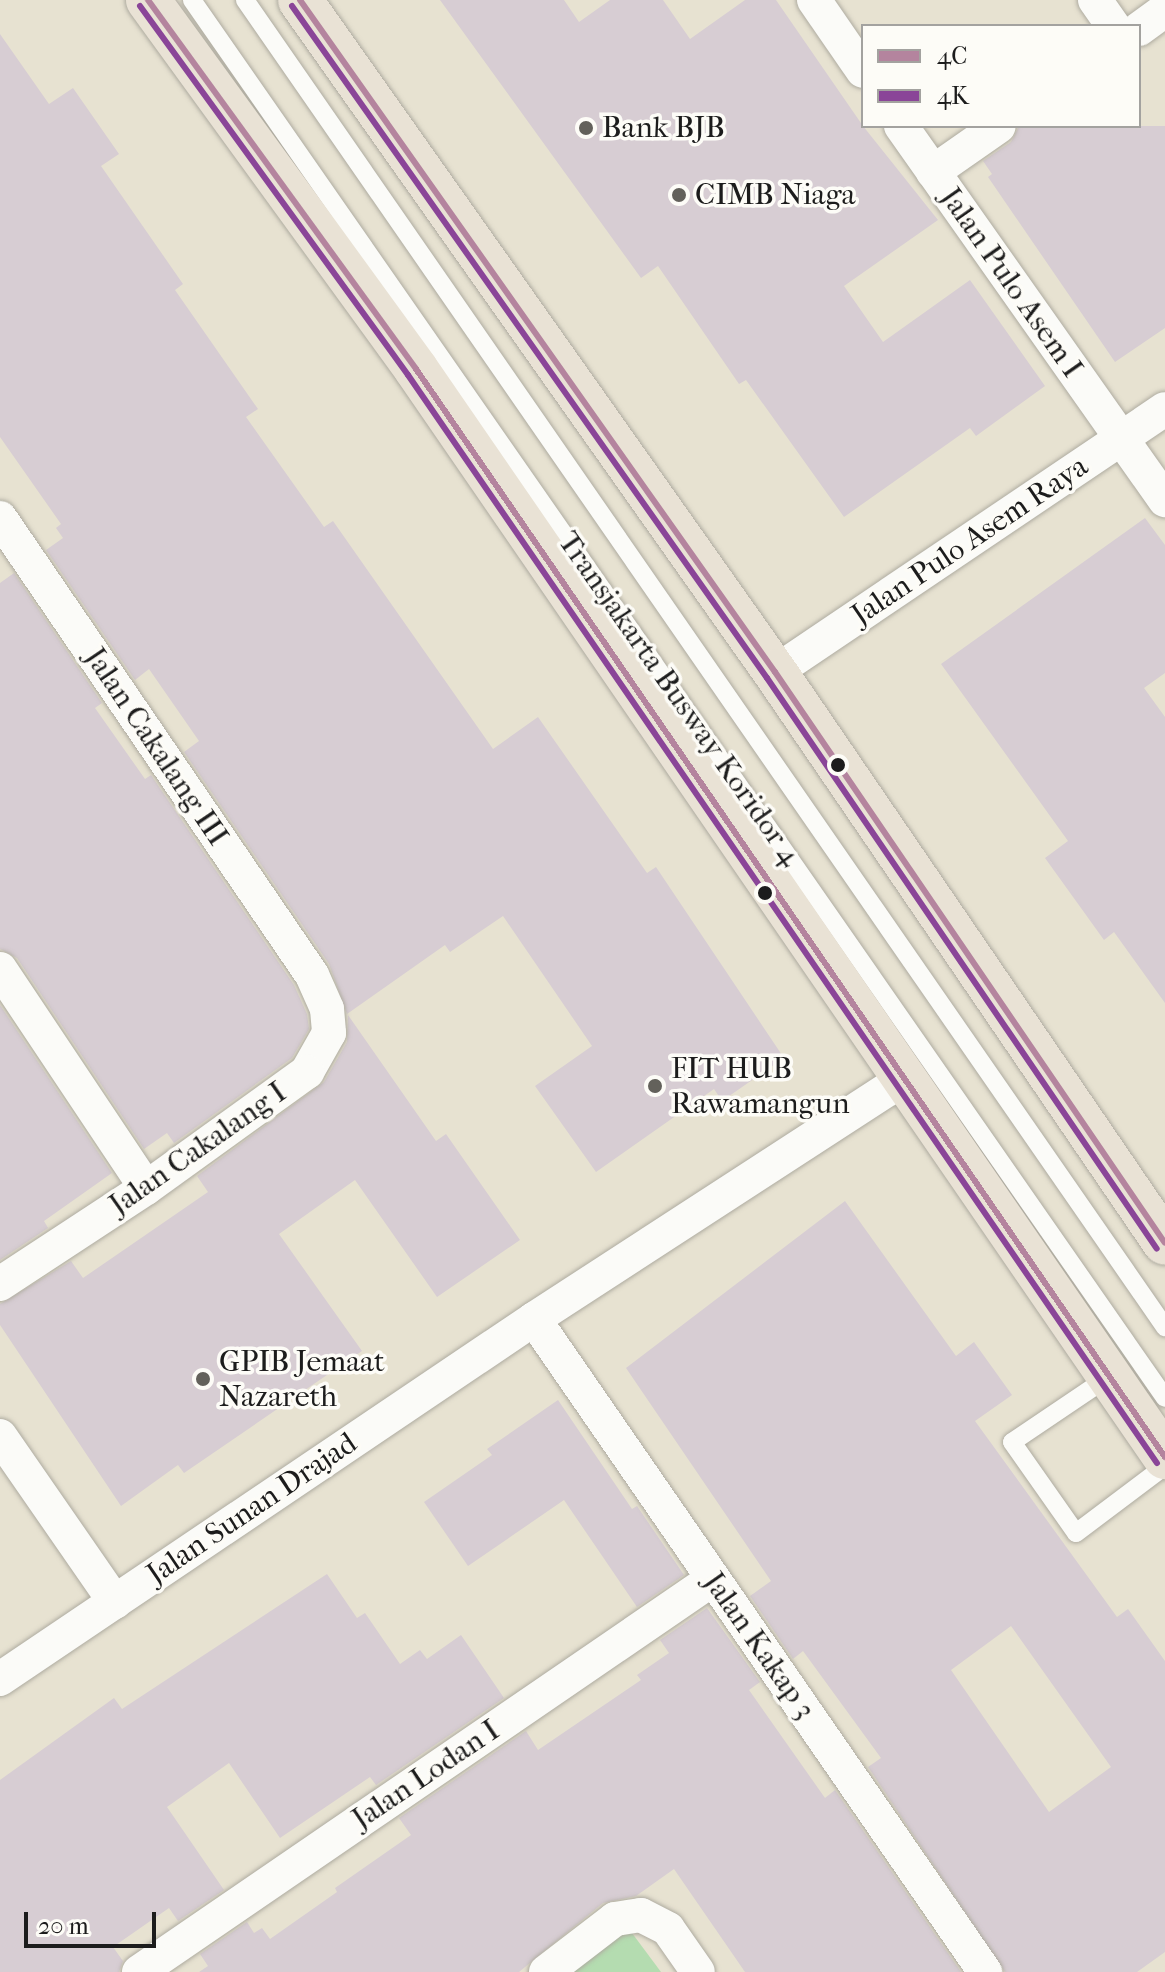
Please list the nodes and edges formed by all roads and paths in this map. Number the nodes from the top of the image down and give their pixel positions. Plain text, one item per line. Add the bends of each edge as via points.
1 (148, 0) edge
2 (192, 0) edge
3 (245, 0) edge
4 (300, 0) edge
5 (814, 0) edge
6 (1095, 0) edge
7 (1165, 10) edge
8 (1112, 24) edge
9 (1141, 28) edge
10 (861, 68) edge
11 (902, 128) edge
12 (996, 128) edge
13 (933, 172) junction
14 (1165, 409) edge
15 (1123, 439) junction
16 (1165, 500) edge
17 (0, 518) edge
18 (775, 672) junction
19 (0, 969) edge
20 (312, 975) joint
21 (906, 1077) junction
22 (146, 1188) junction
23 (1165, 1243) edge
24 (0, 1284) edge
25 (534, 1319) junction
26 (1165, 1327) edge
27 (1110, 1376) junction
28 (1165, 1398) edge
29 (0, 1436) edge
30 (1165, 1457) edge
31 (1165, 1466) edge
32 (713, 1579) junction
33 (115, 1602) junction
34 (0, 1679) edge
35 (139, 1972) edge
36 (546, 1972) edge
37 (698, 1972) edge
38 (985, 1972) edge

1 - 21 main road via 416,369
2 - 28 lane, Transjakarta Busway Koridor 4
3 - 26 lane, Transjakarta Busway Koridor 4
4 - 18 main road
5 - 10 street
6 - 8 street
7 - 9 street
11 - 13 street, Jalan Pulo Asem I
12 - 13 street
13 - 15 street, Jalan Pulo Asem I
14 - 15 street, Jalan Pulo Asem Raya
15 - 16 street, Jalan Pulo Asem I
15 - 18 street, Jalan Pulo Asem Raya
17 - 20 street, Jalan Cakalang III
18 - 23 main road
19 - 22 street
20 - 22 street, Jalan Cakalang I via 327,1009 329,1033 307,1072
21 - 25 street, Jalan Sunan Drajad
21 - 27 main road
22 - 24 street, Jalan Cakalang I
25 - 32 street, Jalan Kakap 3
25 - 33 street, Jalan Sunan Drajad
27 - 30 main road
27 - 31 lane via 1012,1442 1076,1533
29 - 33 street
32 - 35 street, Jalan Lodan I
32 - 38 street, Jalan Kakap 3
33 - 34 street, Jalan Sunan Drajad
36 - 37 street via 615,1919 641,1915 668,1929

